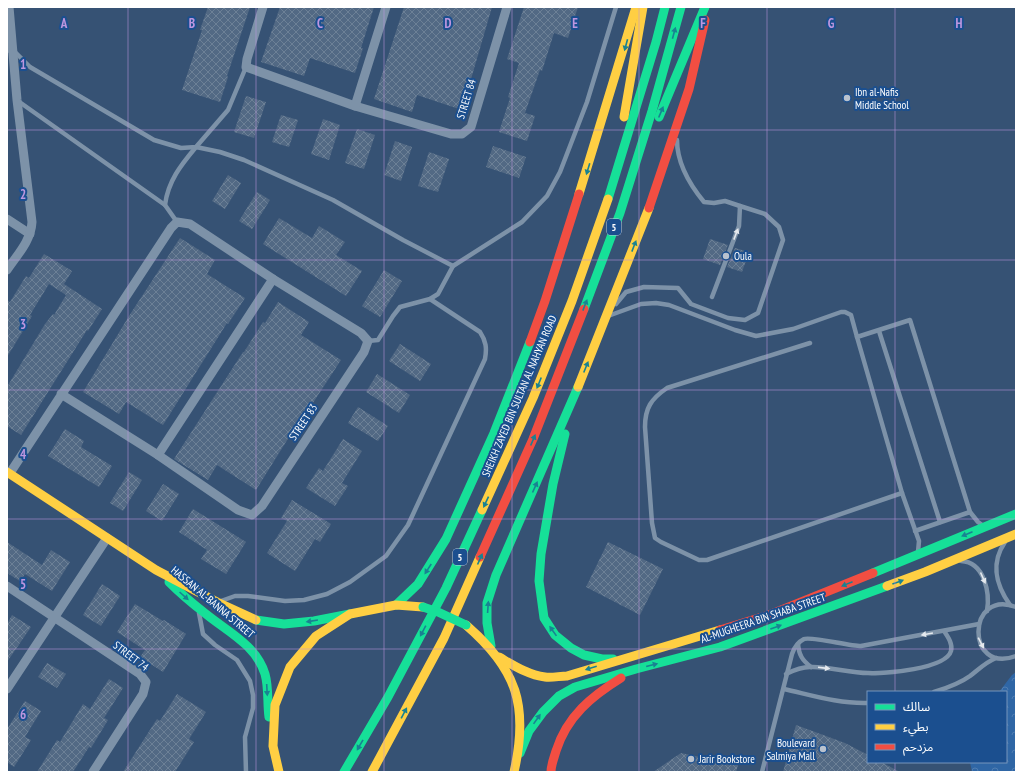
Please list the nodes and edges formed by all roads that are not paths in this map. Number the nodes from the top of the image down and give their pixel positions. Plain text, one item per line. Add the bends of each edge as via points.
1 (9, 7) edge
2 (263, 7) edge
3 (386, 7) edge
4 (507, 7) edge
5 (616, 7) edge
6 (636, 7) edge
7 (643, 7) edge
8 (665, 7) edge
9 (681, 7) edge
10 (707, 7) edge
11 (9, 50) edge
12 (246, 67) junction
13 (17, 100) junction
14 (355, 106) junction
15 (677, 123) junction
16 (196, 147) junction
17 (612, 187) junction
18 (165, 205) junction
19 (740, 206) junction
20 (620, 213) junction
21 (7, 219) edge
22 (177, 222) junction
23 (30, 234) junction
24 (453, 266) junction
25 (7, 270) edge
26 (273, 279) junction
27 (712, 297) dead end
28 (430, 299) junction
29 (607, 316) junction
30 (880, 330) junction
31 (857, 337) junction
32 (368, 341) junction
33 (810, 343) dead end
34 (579, 385) junction
35 (61, 394) junction
36 (158, 455) junction
37 (8, 473) edge
38 (902, 493) junction
39 (970, 512) junction
40 (1016, 514) edge
41 (940, 522) junction
42 (987, 526) junction
43 (915, 531) junction
44 (1015, 534) edge
45 (107, 538) junction
46 (915, 556) junction
47 (156, 570) junction
48 (925, 572) junction
49 (7, 586) edge
50 (217, 602) junction
51 (396, 605) junction
52 (1010, 605) junction
53 (1016, 607) edge
54 (199, 609) junction
55 (987, 611) junction
56 (350, 614) junction
57 (55, 617) junction
58 (978, 624) junction
59 (944, 631) junction
60 (798, 644) junction
61 (490, 646) junction
62 (1016, 656) edge
63 (499, 657) junction
64 (624, 658) junction
65 (996, 658) junction
66 (811, 667) junction
67 (636, 669) junction
68 (786, 674) junction
69 (7, 689) edge
70 (784, 689) junction
71 (938, 691) edge
72 (867, 703) edge
73 (273, 746) junction
74 (520, 753) junction
75 (93, 772) edge
76 (246, 772) edge
77 (279, 772) edge
78 (344, 772) edge
79 (372, 772) edge
80 (514, 772) edge
81 (552, 772) edge
82 (762, 772) edge

1 - 11 street
2 - 12 street
3 - 14 street
4 - 14 street, STREET 84 via 471,127 462,134 451,134
5 - 24 lane via 587,102 560,172 546,196 522,222
6 -> 51 main road via 545,302 494,433 446,539 418,584
7 - 17 main road
8 - 17 main road, SHEIKH ZAYED BIN SULTAN AL NAHYAN ROAD / 5
20 -> 9 main road, 5
10 - 15 main road via 689,89
20 -> 10 main road
11 - 13 street
11 - 16 lane via 30,67 154,140 181,148
12 - 14 street, STREET 84
12 - 16 lane via 228,110
13 - 18 lane
13 - 23 street via 32,222
15 - 19 lane via 677,150 682,166 704,202 725,201
29 -> 15 main road via 650,205
16 - 18 lane via 181,164 167,191
16 - 24 lane via 244,160 334,200
17 -> 78 main road, SHEIKH ZAYED BIN SULTAN AL NAHYAN ROAD / 5 via 533,398 496,482 446,588 388,697
18 - 22 lane
27 -> 19 lane via 739,226
19 - 29 lane via 765,214 779,226 783,240 758,313 745,320 728,318 691,304 678,288 644,287 626,292
79 -> 20 main road, 5 via 444,638 527,453
21 - 23 street
22 - 26 street via 190,224
22 - 35 street
23 - 25 street
24 - 28 lane via 438,294
26 - 32 street via 360,333
26 - 36 street
28 - 32 lane via 400,307 378,340
28 - 50 lane via 480,332 487,350 408,525 386,556 350,582 327,594 304,600 285,601 235,596
29 - 31 lane via 641,304 656,303 669,305 756,336 793,329 845,312 851,316
34 -> 29 main road
30 - 31 lane
30 - 39 lane via 910,320
30 - 41 lane
31 - 38 lane
32 - 36 street, STREET 83 via 364,352 262,506 252,515 238,510
33 - 38 lane via 667,388 650,402 645,427 655,538 698,560 707,560
61 -> 34 main road via 487,603 496,575
64 -> 34 main road via 602,659 584,655 555,636 544,618 539,581 541,554 553,484
35 - 36 street, STREET 83
35 - 37 street
37 - 45 main road, HASSAN AL-BANNA STREET
38 - 43 lane
39 - 41 lane
39 - 42 lane via 978,522
40 - 42 main road, AL-MUGHEERA BIN SHABA STREET
41 - 43 lane
42 -> 46 main road, AL-MUGHEERA BIN SHABA STREET
43 - 46 lane via 919,541 918,553
44 - 48 main road, AL-MUGHEERA BIN SHABA STREET
44 - 52 lane via 1001,549 996,564 1000,589
45 - 47 main road, HASSAN AL-BANNA STREET
45 - 57 street
46 -> 64 main road, AL-MUGHEERA BIN SHABA STREET via 769,615
47 - 50 main road, HASSAN AL-BANNA STREET
47 -> 54 main road, HASSAN AL-BANNA STREET
48 -> 55 lane via 957,562 971,564 981,573 986,586
67 -> 48 main road, AL-MUGHEERA BIN SHABA STREET via 720,648
49 - 57 street, STREET 74
56 -> 50 main road, HASSAN AL-BANNA STREET via 314,622 270,623 256,620
51 - 56 main road, HASSAN AL-BANNA STREET
51 - 61 main road, HASSAN AL-BANNA STREET, bridge via 423,607 438,612 466,625
52 - 53 lane
52 - 55 lane via 998,605
54 -> 73 main road, HASSAN AL-BANNA STREET via 244,642 261,664 265,674
54 - 76 lane via 203,634 237,660 250,681 253,708 245,737
55 - 58 lane
56 - 73 main road via 316,636 290,667 275,705
57 - 69 street
57 - 75 street, STREET 74 via 140,674 146,682 144,694
58 - 59 lane
58 -> 65 lane via 978,638 981,644
59 -> 60 lane via 861,646 812,638 806,638
66 -> 59 lane via 873,673 928,666 946,658 951,652 951,643
60 - 66 lane via 801,658
60 - 68 lane
61 - 63 main road, HASSAN AL-BANNA STREET
62 - 65 lane
64 -> 63 main road, AL-MUGHEERA BIN SHABA STREET via 567,676 546,677 519,668
63 - 74 main road via 515,686 522,720
65 - 71 lane via 960,682
66 - 68 lane
74 -> 67 main road, AL-MUGHEERA BIN SHABA STREET via 529,731 542,712 559,696 575,687
67 - 81 main road via 604,688 578,710 562,734 551,767
68 - 70 lane
70 - 72 lane via 828,699
70 - 82 lane
73 - 77 main road
74 - 80 main road

